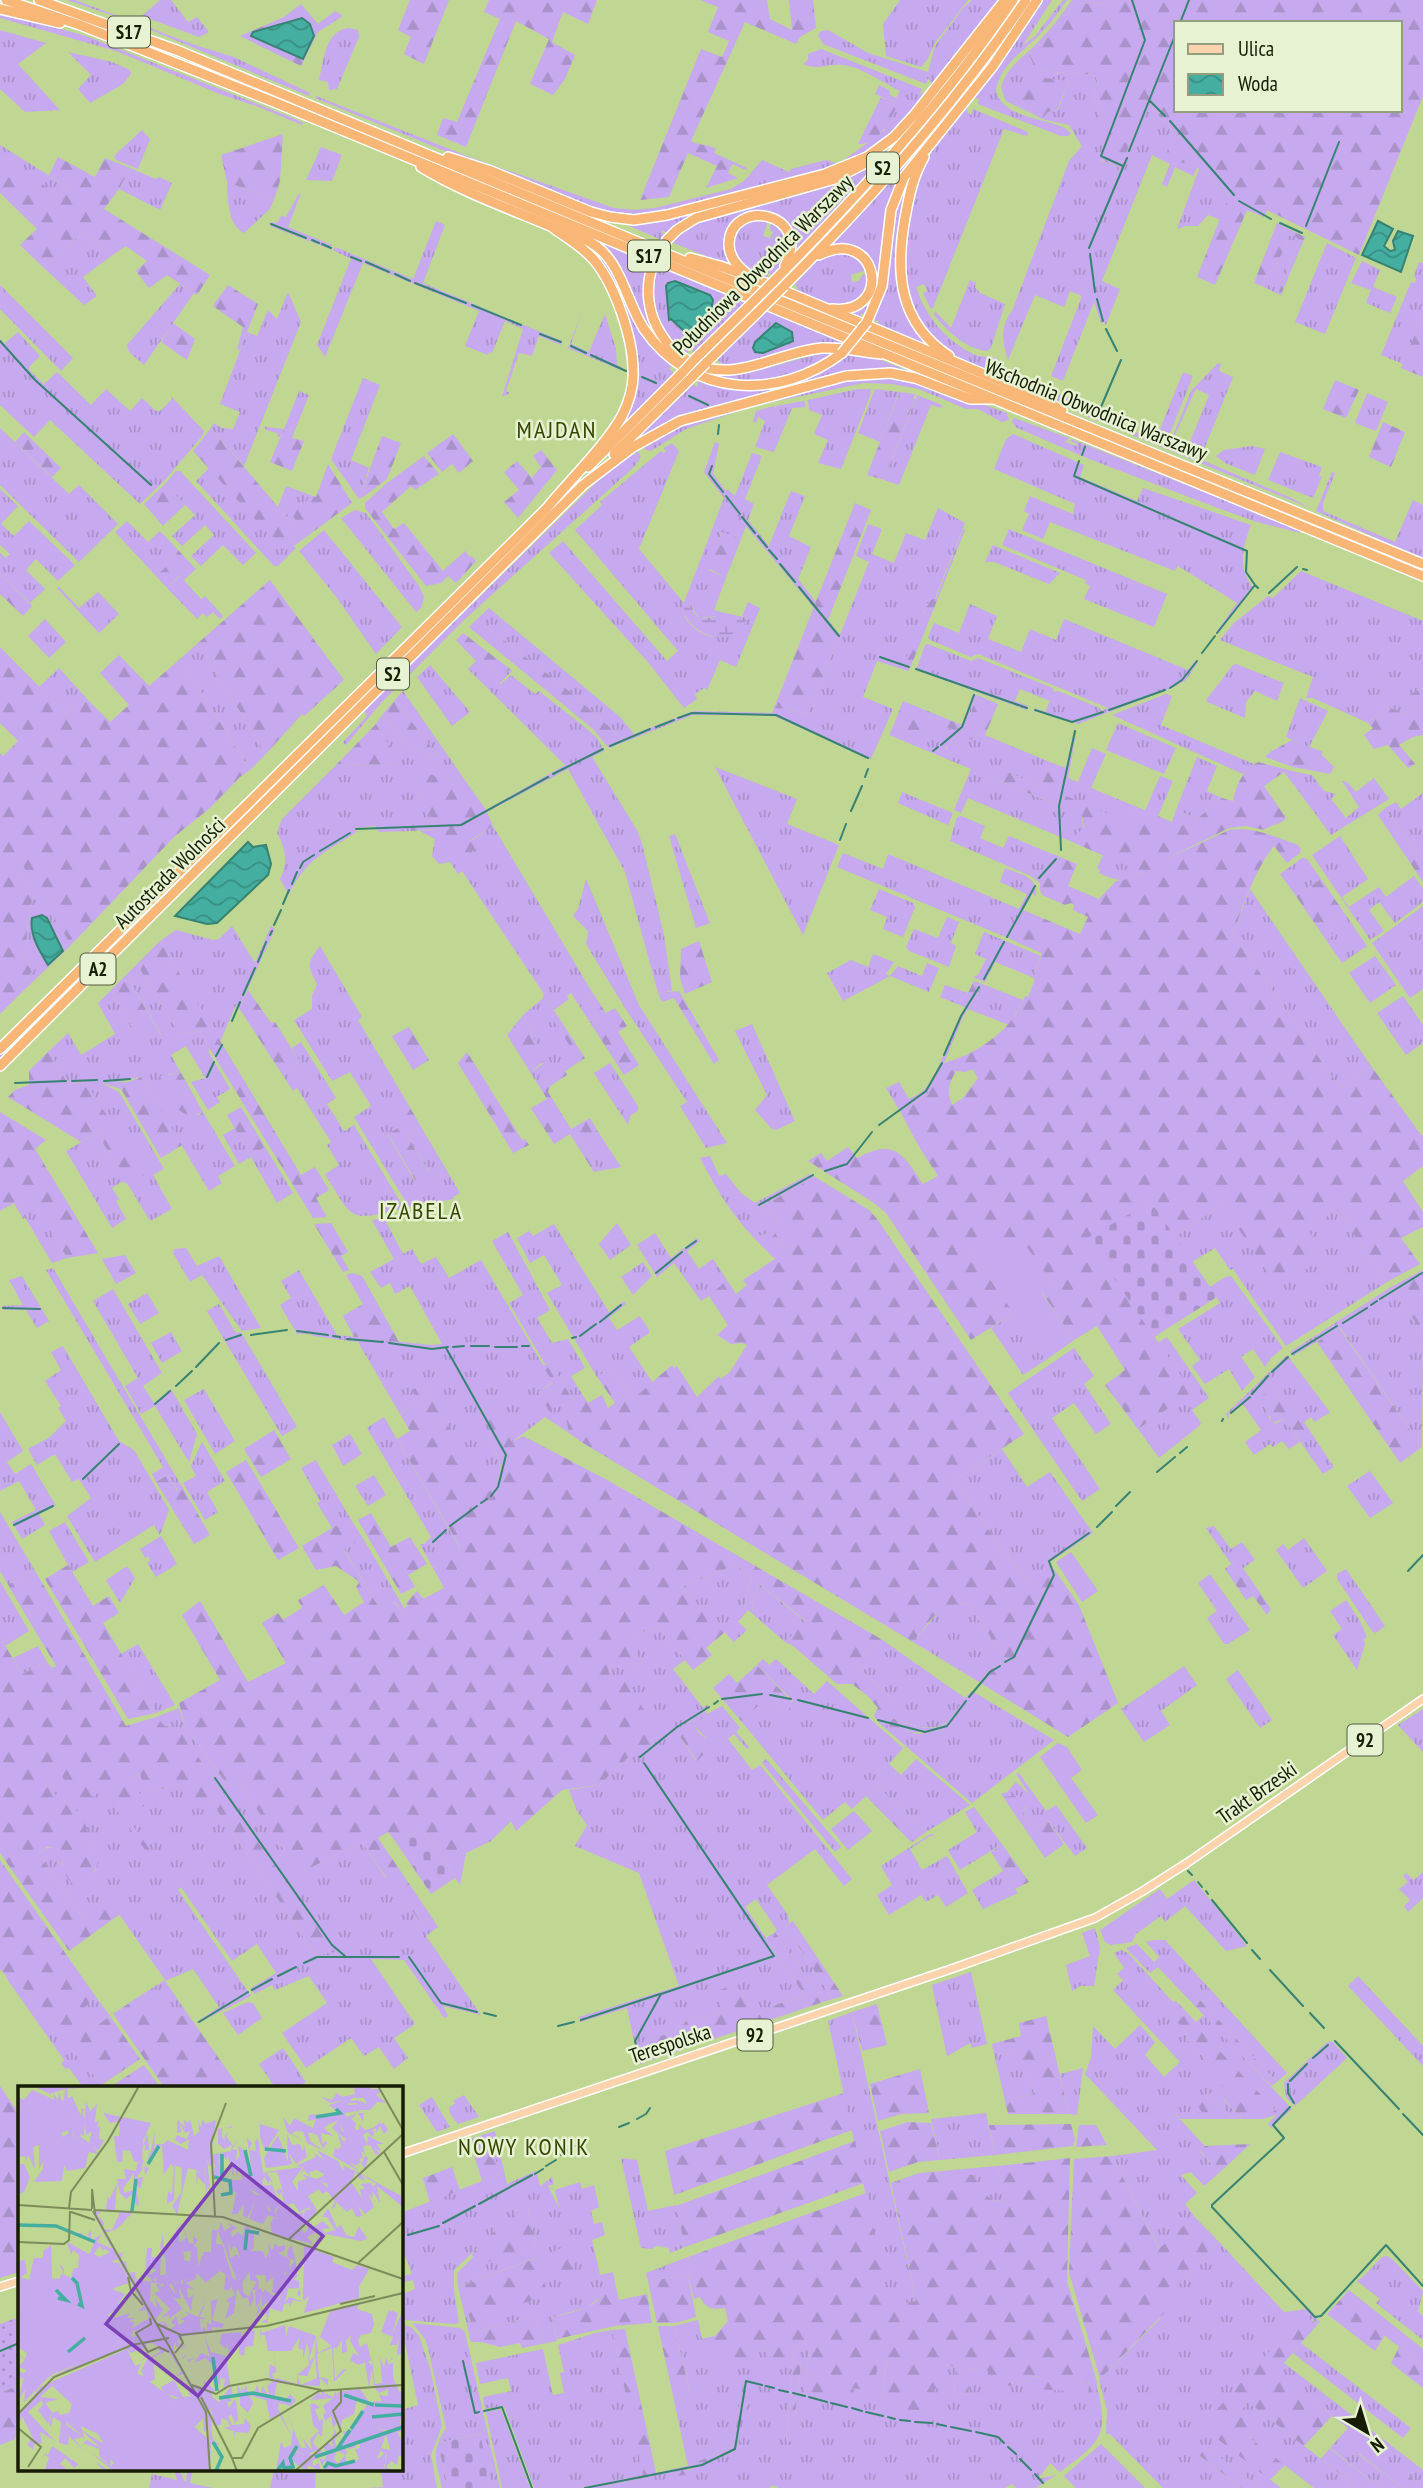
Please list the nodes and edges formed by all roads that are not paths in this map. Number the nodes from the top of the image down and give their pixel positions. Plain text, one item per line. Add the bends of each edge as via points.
1 (6, 0) edge
2 (39, 0) edge
3 (1005, 0) edge
4 (1013, 0) edge
5 (1026, 0) edge
6 (1037, 0) edge
7 (0, 9) edge
8 (80, 25) junction
9 (926, 100) junction
10 (935, 138) junction
11 (413, 147) junction
12 (405, 156) junction
13 (552, 227) junction
14 (809, 262) junction
15 (773, 282) junction
16 (757, 285) junction
17 (823, 307) junction
18 (892, 355) junction
19 (963, 364) junction
20 (998, 398) junction
21 (1084, 424) junction
22 (627, 435) junction
23 (1423, 564) edge
24 (1423, 576) edge
25 (267, 785) joint
26 (274, 793) joint
27 (0, 1049) edge
28 (0, 1066) edge
29 (1423, 1699) edge
30 (1108, 1911) joint
31 (402, 2154) edge
32 (18, 2281) edge
33 (0, 2287) edge

1 - 8 highway, S17
2 - 11 highway, S17 via 179,51
3 - 9 highway
4 - 15 highway, Południowa Obwodnica Warszawy / S2 via 915,130
5 - 14 highway, Południowa Obwodnica Warszawy / S2 via 916,145
6 - 10 highway via 993,66
7 - 8 highway
8 - 12 highway, S17
9 - 11 highway via 894,137 853,164 649,219 602,215 491,171
9 - 18 highway, bridge via 895,140 860,168 824,183 696,218 667,240 652,267 648,298 658,331 677,353 704,368 740,370 822,348
10 - 13 highway, bridge via 911,166 894,200 882,286 867,322 842,353 815,371 775,385 735,385 680,364 654,342 605,254
10 - 19 highway via 912,184 900,278 919,327 943,352
11 - 16 highway, S17 via 669,255 720,266
12 - 13 highway via 438,177
12 - 18 highway, S17
13 - 22 highway via 594,261 618,307 634,369
14 - 17 highway via 829,250 849,249 862,256 871,271 871,289 859,304 846,309
14 - 22 highway, Południowa Obwodnica Warszawy / S2, bridge
15 - 16 highway via 788,259 790,239 778,220 761,215 741,221 729,245 736,264
15 - 22 highway, Południowa Obwodnica Warszawy / S2, bridge
16 - 17 highway
16 - 21 highway, Wschodnia Obwodnica Warszawy
17 - 19 highway
18 - 20 highway, S17
19 - 21 highway via 1047,401
20 - 22 highway via 970,399 903,375 863,373
20 - 24 highway, Wschodnia Obwodnica Warszawy / S17
21 - 23 highway, Wschodnia Obwodnica Warszawy
22 - 25 highway, Południowa Obwodnica Warszawy / S2
22 - 26 highway, Południowa Obwodnica Warszawy / S2 via 583,485
25 - 27 highway, Autostrada Wolności / A2
26 - 28 highway, Autostrada Wolności / A2
29 - 30 main road, Trakt Brzeski / 92 via 1187,1863
30 - 31 main road, Terespolska / 92 via 1000,1952
32 - 33 main road

